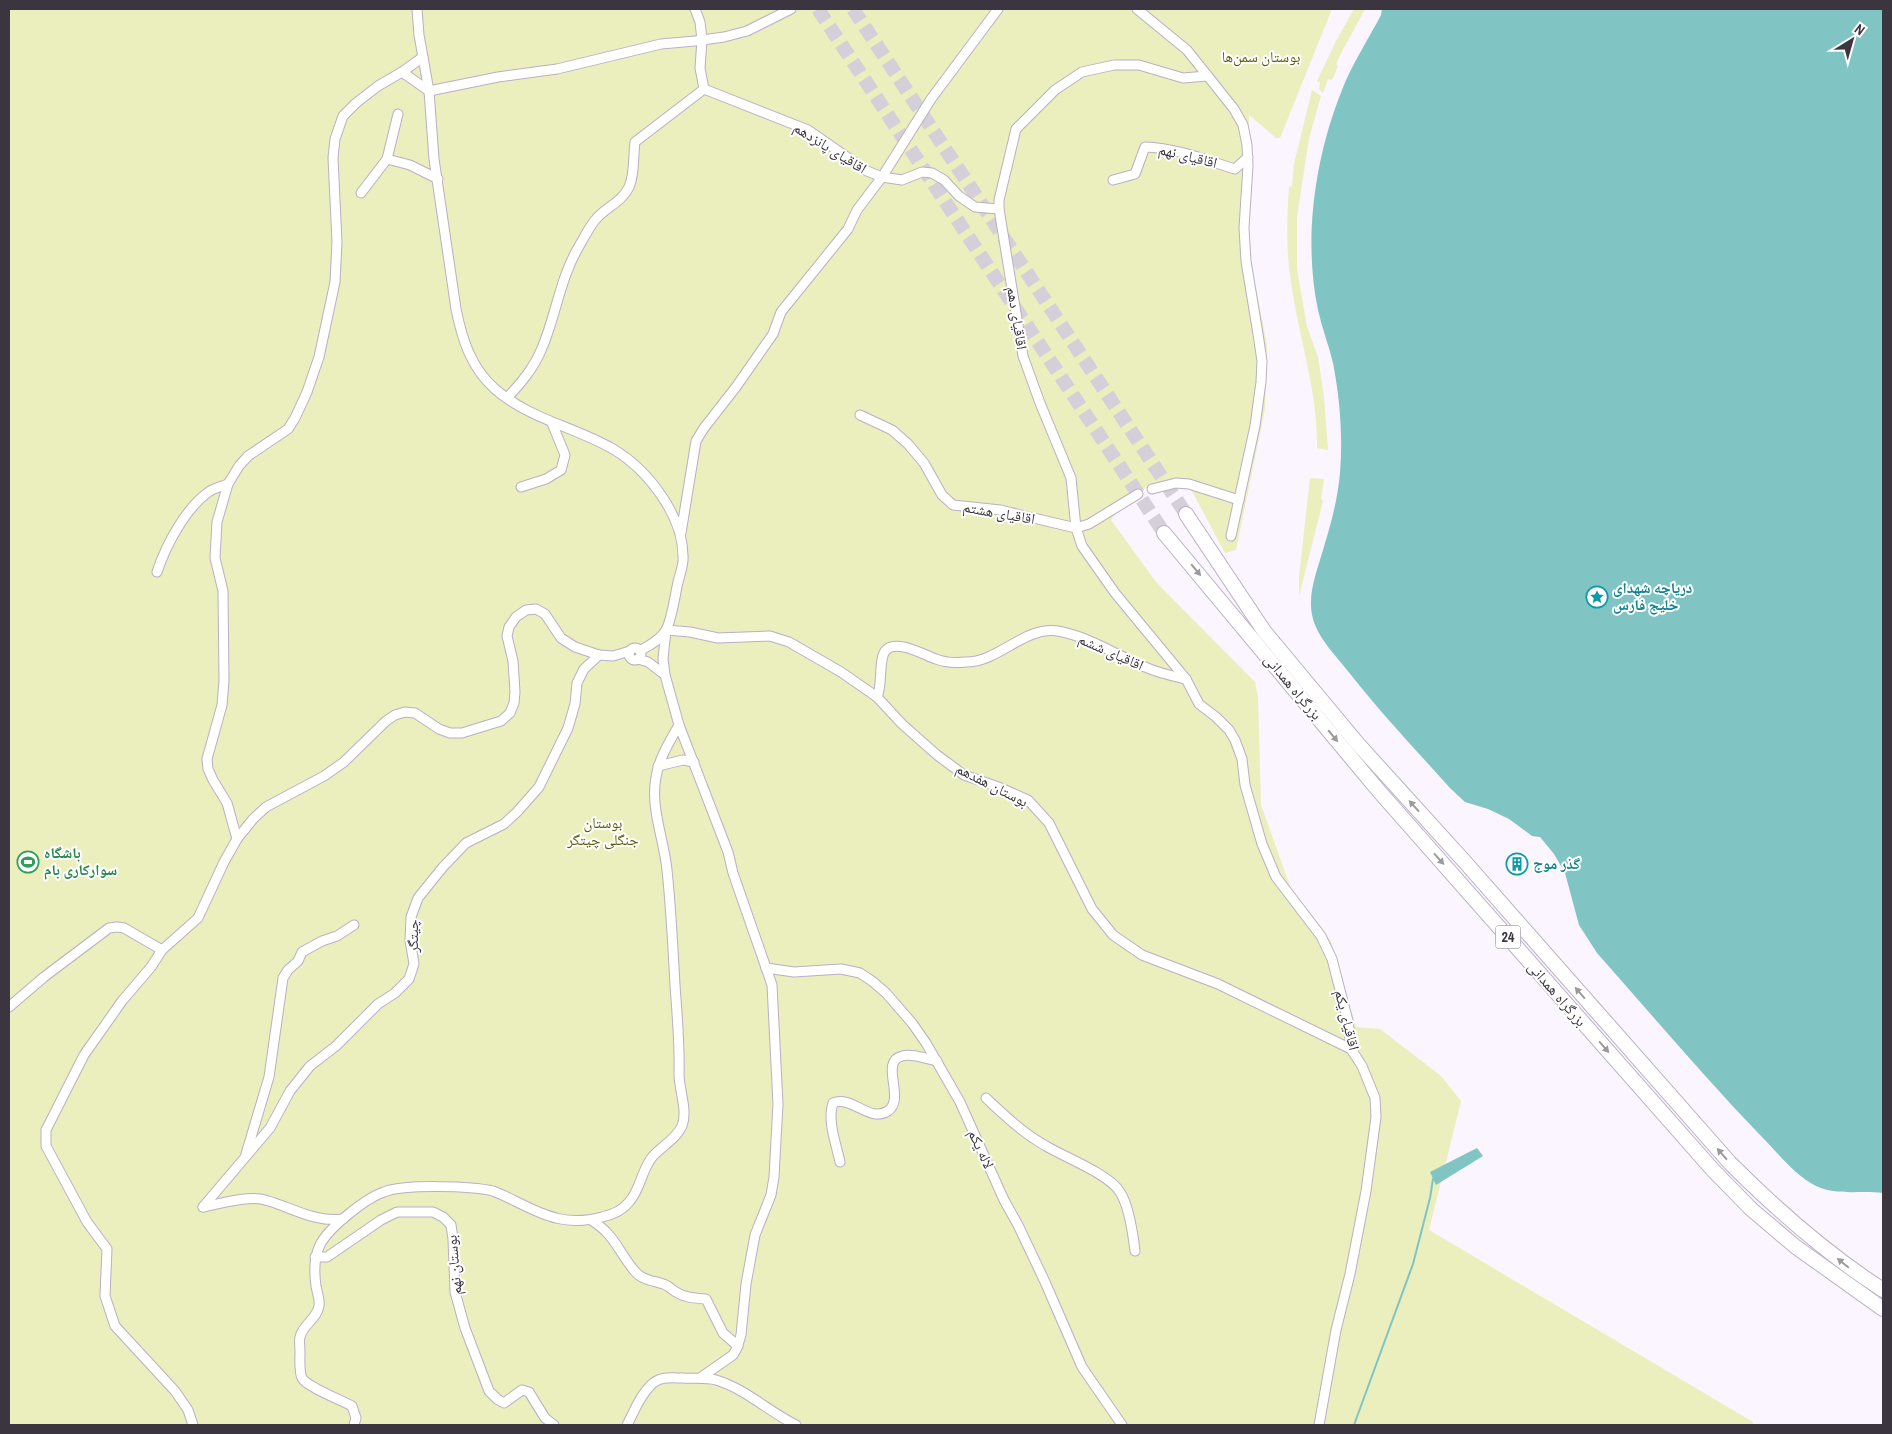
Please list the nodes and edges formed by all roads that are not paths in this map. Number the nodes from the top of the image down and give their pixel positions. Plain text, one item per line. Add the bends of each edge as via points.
1 (417, 9) edge
2 (695, 9) edge
3 (791, 9) edge
4 (998, 9) edge
5 (1137, 9) edge
6 (702, 40) junction
7 (423, 56) junction
8 (402, 72) junction
9 (1207, 76) junction
10 (429, 90) junction
11 (704, 90) junction
12 (398, 114) dead end
13 (1248, 157) junction
14 (387, 159) junction
15 (882, 177) junction
16 (438, 179) junction
17 (1113, 180) dead end
18 (361, 193) dead end
19 (999, 210) junction
20 (507, 398) junction
21 (860, 415) dead end
22 (552, 423) junction
23 (228, 484) junction
24 (521, 487) dead end
25 (1152, 489) dead end
26 (1138, 494) dead end
27 (1239, 500) junction
28 (1186, 514) tunnel mouth
29 (1076, 528) junction
30 (1164, 533) tunnel mouth
31 (680, 534) junction
32 (1231, 536) dead end
33 (157, 572) dead end
34 (666, 630) junction
35 (599, 655) junction
36 (639, 655) junction
37 (666, 675) junction
38 (1186, 679) junction
39 (877, 697) junction
40 (680, 725) junction
41 (694, 762) junction
42 (658, 766) junction
43 (236, 838) junction
44 (354, 925) dead end
45 (162, 950) junction
46 (766, 968) junction
47 (9, 1007) edge
48 (1352, 1050) junction
49 (936, 1061) junction
50 (986, 1098) dead end
51 (245, 1157) junction
52 (840, 1162) dead end
53 (343, 1219) junction
54 (591, 1220) junction
55 (1135, 1251) dead end
56 (316, 1257) junction
57 (1883, 1290) edge
58 (1883, 1309) edge
59 (738, 1346) junction
60 (700, 1378) junction
61 (193, 1425) edge
62 (354, 1425) edge
63 (554, 1425) edge
64 (627, 1425) edge
65 (796, 1425) edge
66 (1122, 1425) edge
67 (1319, 1425) edge

1 - 7 street
2 - 6 street
3 - 6 street via 747,31
4 - 15 street via 931,100
5 - 9 street via 1187,50
6 - 10 street via 661,44 557,69
6 - 11 street via 700,68
7 - 8 street
7 - 10 street
8 - 10 street
8 - 23 street via 378,86 343,116 333,158 337,242 335,282 319,357 307,392 288,429 248,456
9 - 13 street via 1239,117
9 - 19 street, اقاقیای دهم via 1183,78 1139,65 1114,65 1082,72 1055,90 1016,129
10 - 16 street
11 - 15 street, اقاقیای پانزدهم via 808,130 867,171
11 - 20 street via 634,142 628,188 620,200 596,218 578,248 563,280 542,348 532,367
12 - 14 street
13 - 17 street, اقاقیای نهم via 1235,169 1207,159 1145,147 1135,174
13 - 27 street via 1244,228 1246,261 1261,352 1262,382
14 - 16 street via 410,165
14 - 18 street
15 - 19 street, اقاقیای پانزدهم via 902,180 922,172 932,173 975,207
15 - 31 street via 856,210 848,229 781,312 773,334 696,441
16 - 20 street via 461,334 480,372
19 - 29 street, اقاقیای دهم via 1023,356 1071,478
20 - 22 street
21 - 29 street, اقاقیای هشتم via 892,430 908,444 924,463 942,495 953,505 1000,510
22 - 24 street via 565,455 561,470
22 - 31 street via 613,449 629,461 663,497
23 - 33 street via 210,491 192,509 162,555
23 - 43 street via 215,539 215,558 223,591 222,705 207,759 213,780 228,803
25 - 27 street via 1176,483 1189,484
26 - 29 street via 1089,524
27 - 32 street
57 -> 28 highway, بزرگراه همدانی / 24 via 1849,1268 1764,1197 1730,1163 1358,744 1264,631
29 - 38 street, اقاقیای دهم via 1082,546 1115,593
30 -> 58 highway, بزرگراه همدانی / 24 via 1378,790 1712,1170 1796,1247
31 - 34 street via 684,557
34 - 36 street
34 - 37 street via 663,659
34 - 39 street, بوستان هفدهم via 718,638 770,636 789,642
35 - 36 street via 613,656 630,651 631,658
35 - 43 street via 574,647 561,638 545,614 536,609 526,610 509,627 507,636 513,661 514,703 510,713 501,721 462,733 450,733 415,713 396,715 344,762 266,807
35 - 51 street, چیتگر via 584,669 577,684 568,728 539,787 504,824 466,843 418,898 411,917 414,964 409,979 310,1066 290,1091 270,1128
36 - 37 street
37 - 40 street
38 - 39 street, اقاقیای ششم via 1146,668 1083,638 1041,631 974,662 947,662 893,646 883,656
38 - 48 street, اقاقیای یکم via 1199,704 1216,717 1235,740 1253,817 1276,877 1321,936 1332,958
39 - 48 street, بوستان هفدهم via 902,724 964,775 1028,800 1049,823 1092,909 1113,935 1142,955 1218,984
40 - 41 street
40 - 42 street
41 - 42 street via 683,760
41 - 46 street
42 - 54 street via 654,804 667,867 680,1054 679,1087 684,1107 682,1125 653,1156 628,1204 610,1215
43 - 45 street via 198,918
44 - 51 street via 302,952 283,978 268,1077
45 - 47 street via 124,928 109,928
45 - 61 street via 84,1055 46,1130 46,1146 87,1222 107,1249 105,1296 115,1326 175,1391 188,1410
46 - 49 street, لاله یکم via 794,972 841,970 860,973 898,1006
46 - 59 street via 772,984 778,1104 774,1177 748,1265
48 - 67 street, اقاقیای یکم via 1375,1098 1376,1117 1366,1191
49 - 52 street via 911,1056 896,1059 892,1067 894,1097 886,1112 867,1112 840,1100 833,1103 832,1120
49 - 66 street, لاله یکم via 960,1102 1082,1367
50 - 55 street via 1029,1135 1103,1177 1120,1191
51 - 53 street, چیتگر via 203,1207 254,1198 314,1218
53 - 54 street via 385,1191 457,1187 495,1192 554,1219
53 - 56 street via 329,1231
54 - 59 street via 615,1240 642,1278 665,1284 691,1298 706,1299 723,1333
56 - 62 street via 320,1304 316,1316 305,1326 300,1337 302,1378 309,1386 352,1406 356,1418
56 - 63 street, بوستان نهم via 327,1257 397,1212 434,1212 443,1218 451,1226 453,1238 455,1292 465,1328 490,1391 504,1403 522,1390 529,1392 545,1418
59 - 60 street via 734,1355
60 - 64 street via 659,1378 644,1393
60 - 65 street via 716,1380 733,1388

